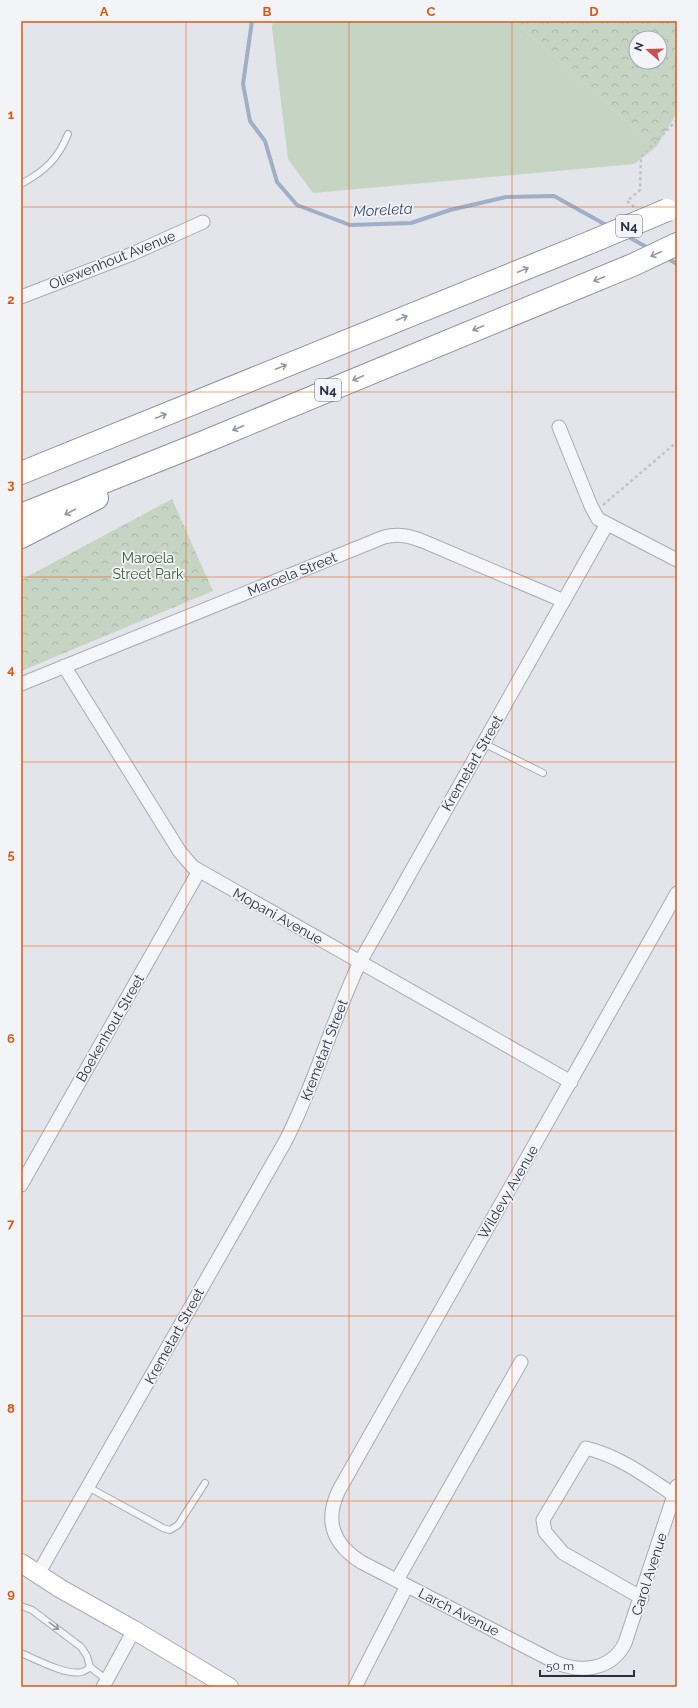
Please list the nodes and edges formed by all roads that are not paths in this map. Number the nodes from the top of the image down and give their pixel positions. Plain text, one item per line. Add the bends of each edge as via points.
1 (68, 134) dead end
2 (21, 184) edge
3 (672, 208) edge
4 (203, 222) dead end
5 (677, 244) edge
6 (21, 297) edge
7 (559, 427) dead end
8 (130, 428) junction
9 (204, 442) junction
10 (21, 457) edge
11 (21, 473) edge
12 (21, 515) edge
13 (607, 524) junction
14 (21, 538) edge
15 (677, 560) edge
16 (564, 601) junction
17 (64, 666) junction
18 (21, 684) edge
19 (484, 743) junction
20 (543, 773) dead end
21 (199, 871) junction
22 (677, 893) edge
23 (360, 962) junction
24 (571, 1082) junction
25 (21, 1185) edge
26 (521, 1362) dead end
27 (205, 1483) dead end
28 (88, 1487) junction
29 (338, 1490) joint
30 (676, 1491) edge
31 (21, 1563) edge
32 (21, 1567) edge
33 (38, 1574) junction
34 (402, 1583) junction
35 (642, 1598) junction
36 (21, 1606) edge
37 (134, 1630) junction
38 (628, 1639) joint
39 (21, 1653) edge
40 (90, 1667) junction
41 (105, 1683) edge
42 (229, 1687) edge
43 (355, 1687) edge

1 - 2 lane via 54,162
8 -> 3 highway, N4, bridge
4 - 6 street, Oliewenhout Avenue via 132,254
5 -> 9 highway, N4 via 635,264
7 - 13 street via 595,514 600,521
8 - 10 highway
8 - 11 highway, N4
9 - 12 highway, N4
9 -> 14 highway
13 - 15 street
13 - 16 street, Kremetart Street
16 - 17 street, Maroela Street via 425,542 395,534
16 - 19 street, Kremetart Street
17 - 18 street, Maroela Street
17 - 21 street, Mopani Avenue via 180,852
19 - 20 lane
19 - 23 street, Kremetart Street
21 - 23 street, Mopani Avenue
21 - 25 street, Boekenhout Street
22 - 24 street, Wildevy Avenue
23 - 24 street, Mopani Avenue
23 - 28 street, Kremetart Street via 346,992 307,1097 288,1136
24 - 29 street, Wildevy Avenue
26 - 34 street
27 - 28 lane via 178,1525 170,1530
28 - 33 street, Kremetart Street
29 - 34 street, Larch Avenue via 331,1517 340,1544 361,1562
30 - 35 street, Carol Avenue
30 - 35 street via 605,1452 586,1448 543,1520 545,1532 563,1553
31 - 33 main road
32 - 33 main road
33 - 37 main road
34 - 38 street, Larch Avenue via 541,1655 575,1669 594,1668 610,1660
34 - 43 street
35 - 38 street, Carol Avenue
36 -> 40 lane via 32,1610 81,1646
37 - 41 street
37 - 42 main road
39 - 40 lane via 73,1672 82,1672
40 - 41 lane

